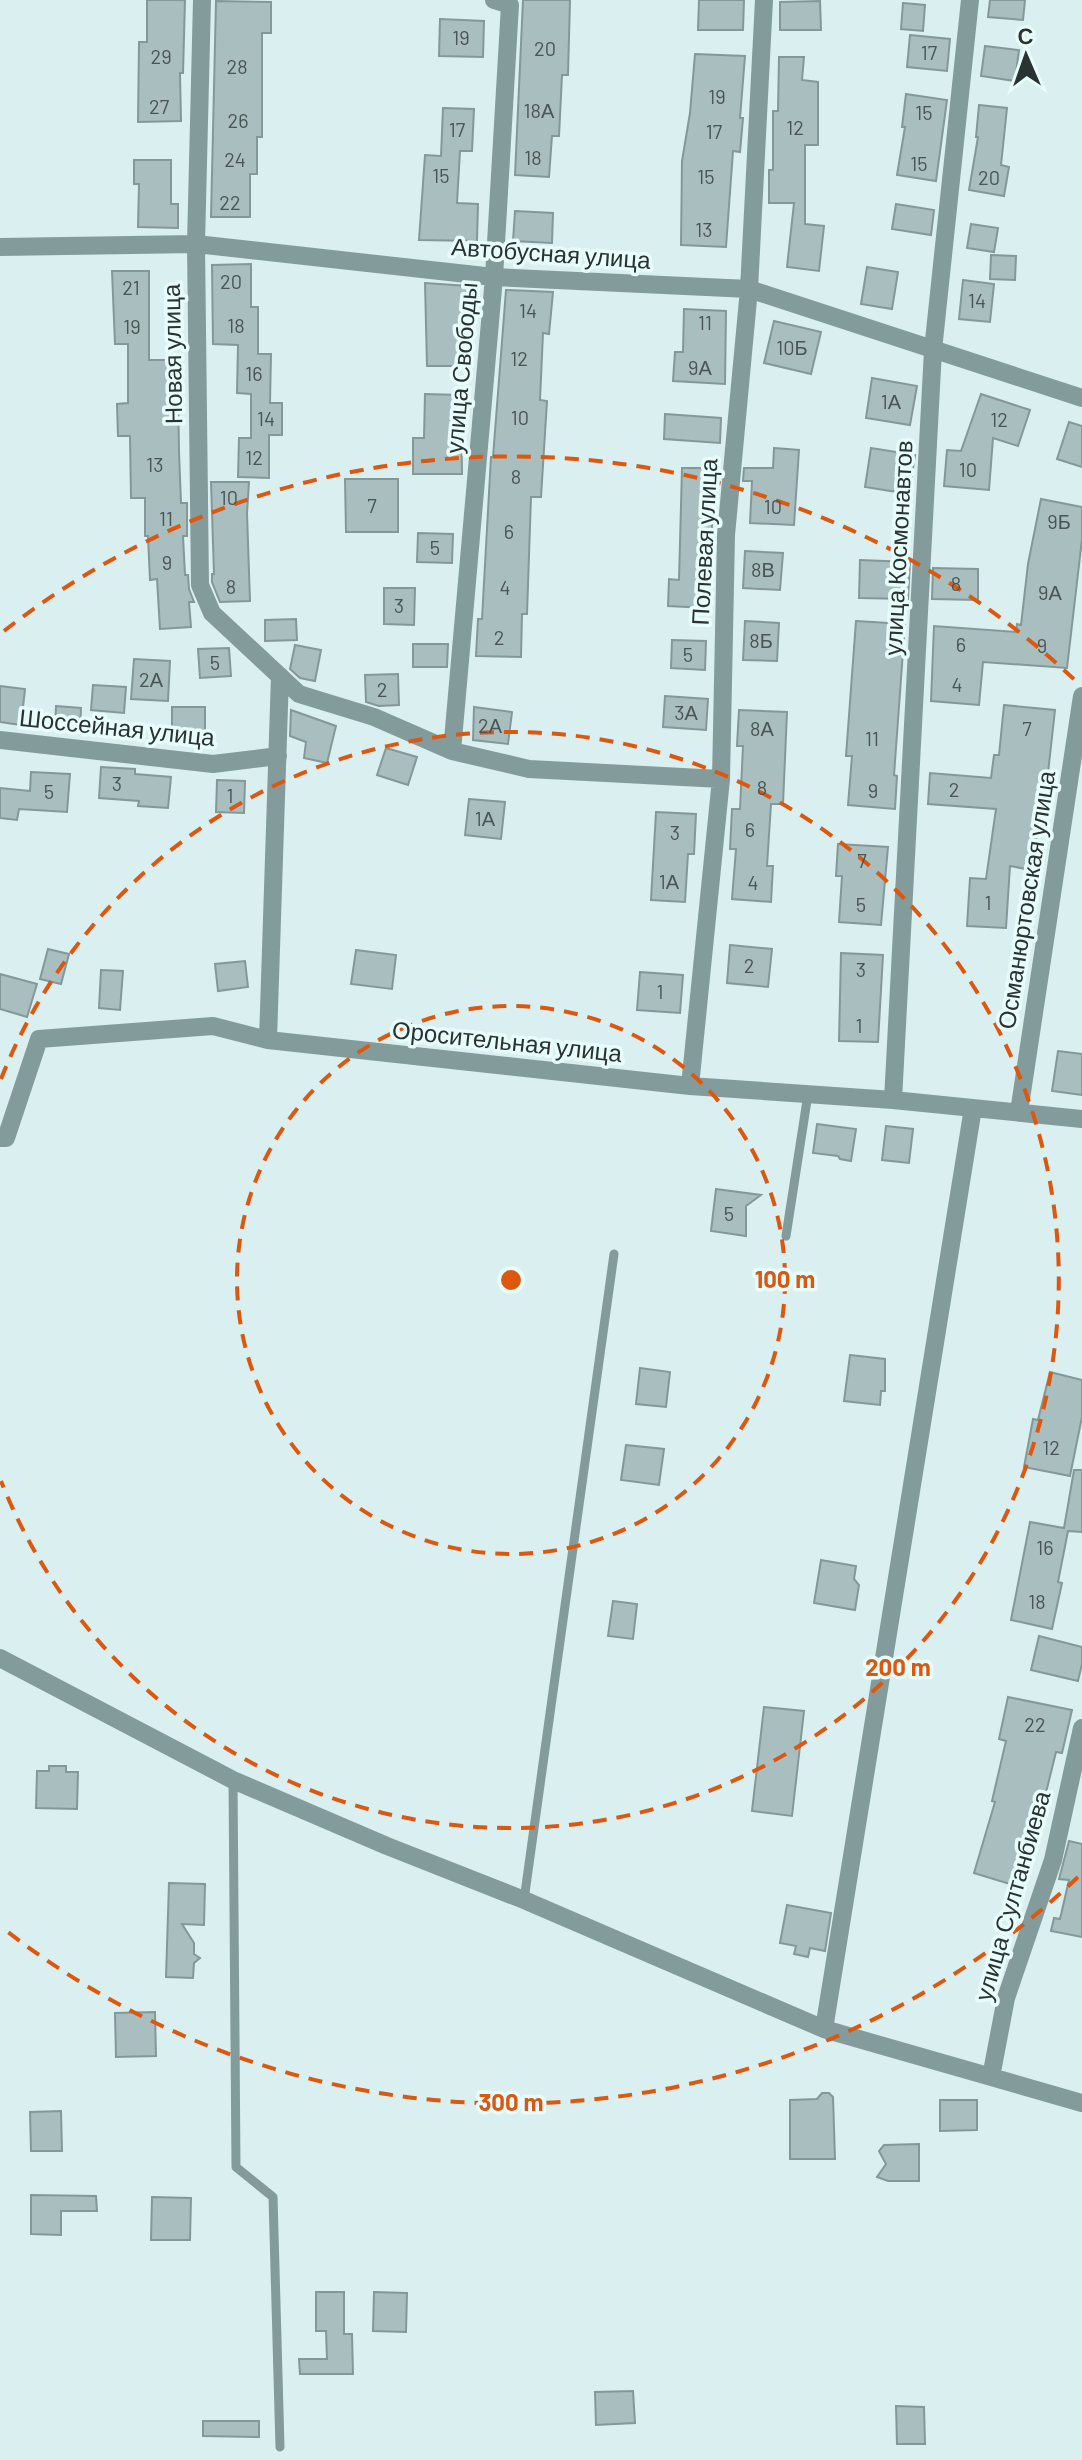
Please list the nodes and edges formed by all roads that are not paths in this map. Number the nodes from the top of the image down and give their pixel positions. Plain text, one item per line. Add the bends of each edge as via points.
1 (202, 0) edge
2 (494, 0) edge
3 (764, 0) edge
4 (970, 0) edge
5 (196, 244) junction
6 (0, 247) edge
7 (494, 277) junction
8 (749, 289) junction
9 (933, 350) junction
10 (1082, 398) edge
11 (280, 676) junction
12 (1082, 696) edge
13 (0, 740) edge
14 (452, 751) junction
15 (278, 756) junction
16 (721, 779) junction
17 (268, 1040) junction
18 (690, 1086) junction
19 (808, 1094) junction
20 (893, 1100) junction
21 (973, 1108) junction
22 (1019, 1112) junction
23 (1082, 1119) edge
24 (0, 1138) edge
25 (786, 1236) dead end
26 (614, 1254) dead end
27 (0, 1658) edge
28 (1082, 1728) edge
29 (233, 1780) junction
30 (524, 1900) junction
31 (824, 2029) junction
32 (991, 2077) junction
33 (1082, 2103) edge
34 (280, 2447) dead end

1 - 5 street, Новая улица
2 - 7 street, улица Свободы via 510,5
3 - 8 street, Полевая улица
4 - 9 street, улица Космонавтов
5 - 6 street, Автобусная улица
5 - 7 street, Автобусная улица
5 - 11 street, Новая улица via 200,585 212,613
7 - 8 street, Автобусная улица
7 - 14 street, улица Свободы
8 - 9 street, Автобусная улица
8 - 16 street, Полевая улица via 726,535
9 - 10 street, Автобусная улица
9 - 20 street, улица Космонавтов
11 - 14 street, Новая улица via 299,694 374,717
11 - 15 street
12 - 22 street, Османюртовская улица
13 - 15 street, Шоссейная улица via 213,764
14 - 16 street, Новая улица via 529,769
15 - 17 street
16 - 18 street, Полевая улица
17 - 18 street, Оросительная улица
17 - 24 street, Оросительная улица via 213,1026 39,1039 6,1138
18 - 19 street, Оросительная улица
19 - 20 street, Оросительная улица
19 - 25 lane
20 - 21 street, Оросительная улица
21 - 22 street, Оросительная улица
21 - 31 street
22 - 23 street, Оросительная улица
26 - 30 lane
27 - 29 street
28 - 32 street, улица Султанбиева via 1053,1860 1006,1998
29 - 30 street
29 - 34 lane via 236,2167 273,2197
30 - 31 street
31 - 32 street
32 - 33 street

